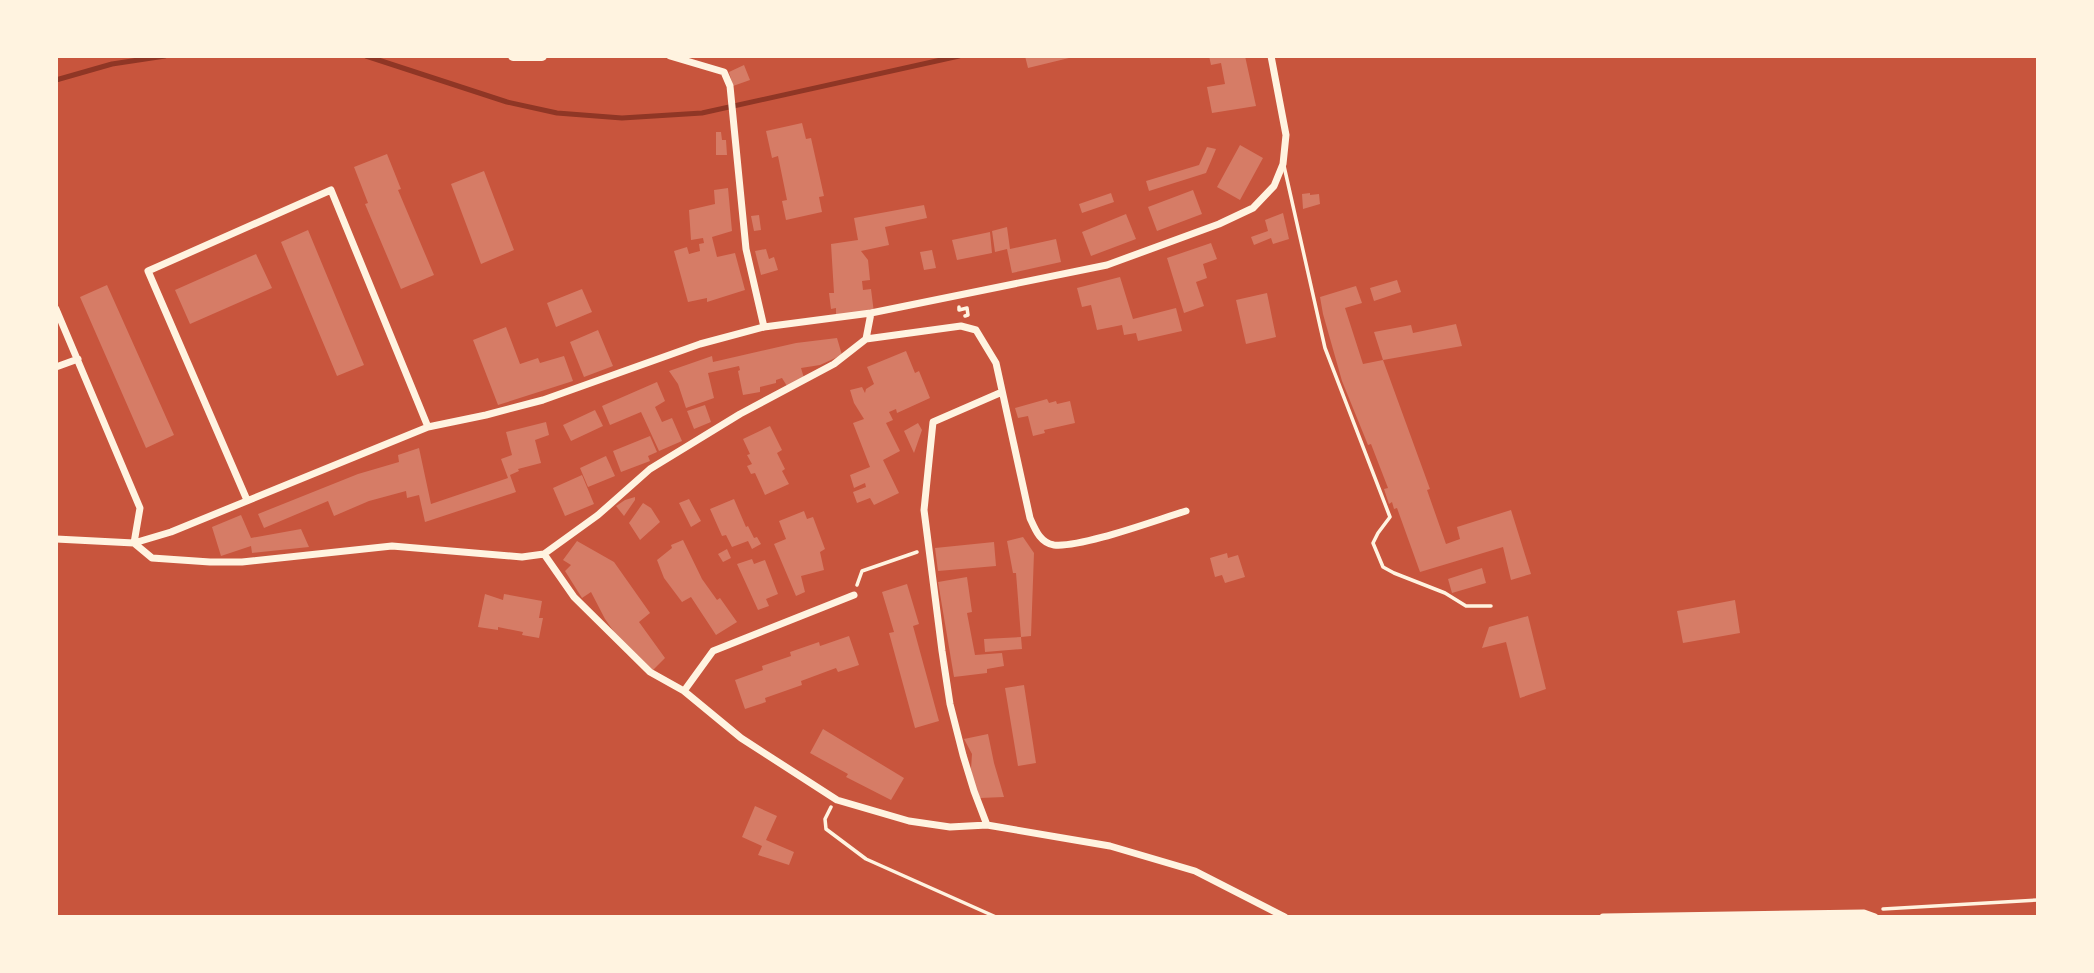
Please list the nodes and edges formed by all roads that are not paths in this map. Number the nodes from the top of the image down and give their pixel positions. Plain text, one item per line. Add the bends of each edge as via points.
1 (513, 56) edge
2 (542, 56) edge
3 (670, 56) edge
4 (1272, 56) edge
5 (1283, 164) junction
6 (56, 309) edge
7 (871, 313) junction
8 (764, 327) junction
9 (866, 339) junction
10 (78, 359) junction
11 (56, 367) edge
12 (1002, 392) junction
13 (428, 427) junction
14 (247, 500) junction
15 (1186, 511) dead end
16 (56, 538) edge
17 (134, 542) junction
18 (544, 554) junction
19 (854, 595) dead end
20 (1491, 606) dead end
21 (684, 691) junction
22 (987, 825) junction
23 (1285, 917) edge
24 (1603, 917) edge
25 (1875, 917) edge

1 - 2 street
3 - 8 street via 724,72 730,86 746,249
4 - 5 street via 1286,135
5 - 7 street via 1274,186 1253,208 1107,265
5 - 20 lane via 1325,348 1390,517 1373,543 1383,566 1466,606
6 - 10 street
7 - 8 street
7 - 9 street
8 - 13 street via 700,344 542,400
9 - 12 street via 961,326 975,330 996,363
9 - 18 street via 834,364 650,469
10 - 11 street
10 - 17 street via 140,508
12 - 15 street via 1030,518 1037,535 1052,545 1083,541
12 - 22 street via 933,422 925,510 950,704
13 - 14 street
13 - 14 street via 331,190 148,271
14 - 17 street via 171,532
16 - 17 street
17 - 18 street via 152,558 210,562 392,545 522,557
18 - 21 street via 574,597 612,637 650,672
19 - 21 street via 713,651
21 - 22 street via 741,738 837,800 909,821 950,827
22 - 23 street via 1110,846 1195,871
24 - 25 street via 1864,913

